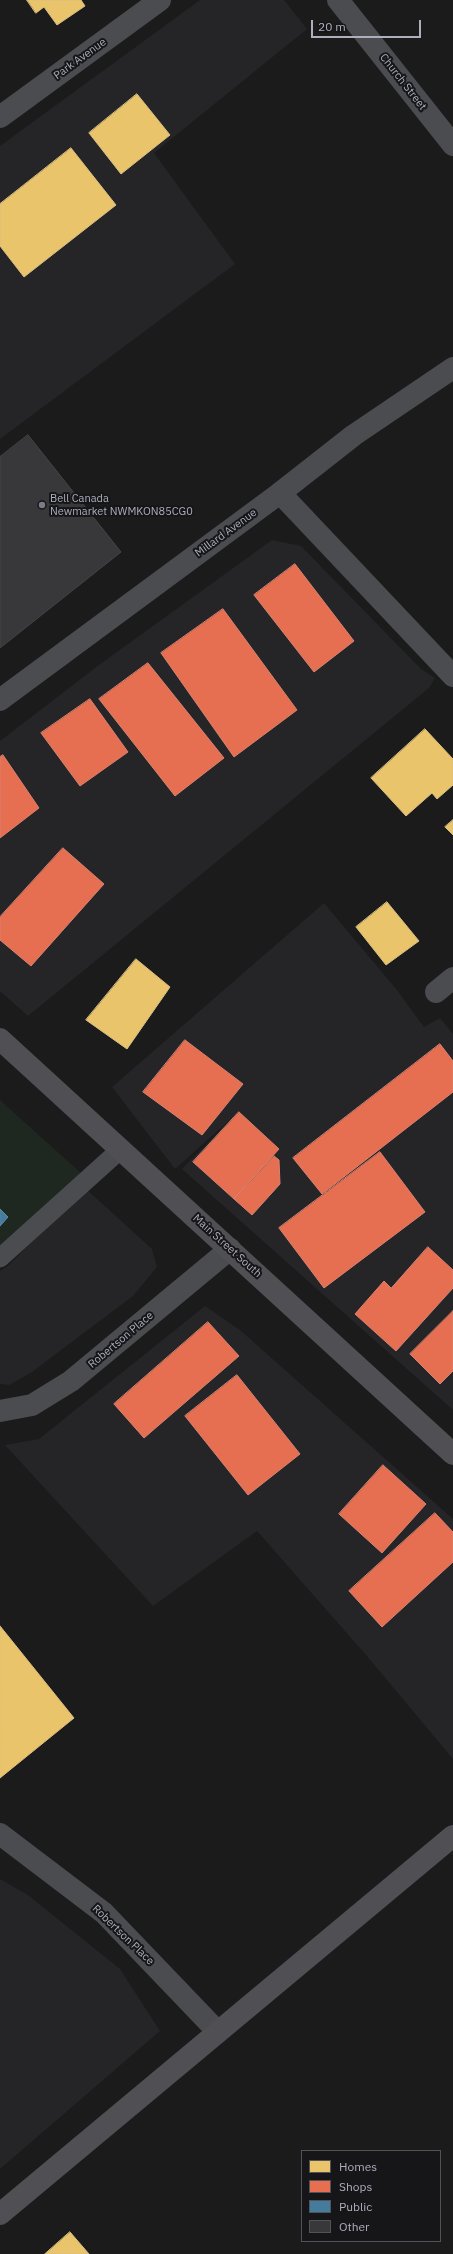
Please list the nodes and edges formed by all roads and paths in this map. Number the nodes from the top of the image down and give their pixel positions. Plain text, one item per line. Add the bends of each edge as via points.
1 (160, 0) edge
2 (338, 0) edge
3 (0, 117) edge
4 (453, 146) edge
5 (453, 368) edge
6 (280, 493) junction
7 (453, 676) edge
8 (0, 700) edge
9 (453, 978) edge
10 (436, 992) dead end
11 (0, 1039) edge
12 (121, 1149) junction
13 (230, 1249) junction
14 (0, 1258) edge
15 (0, 1411) edge
16 (453, 1454) edge
17 (0, 1834) edge
18 (453, 1836) edge
19 (218, 2032) junction
20 (0, 2214) edge

1 - 3 street, Park Avenue
2 - 4 street, Church Street
5 - 6 street, Millard Avenue via 354,435
6 - 7 street
6 - 8 street, Millard Avenue
9 - 10 street
11 - 12 main road, Main Street South
12 - 13 main road, Main Street South
12 - 14 lane
13 - 15 street, Robertson Place via 71,1381 32,1405
13 - 16 main road, Main Street South
17 - 19 street, Robertson Place via 104,1913
18 - 19 main road
19 - 20 main road

